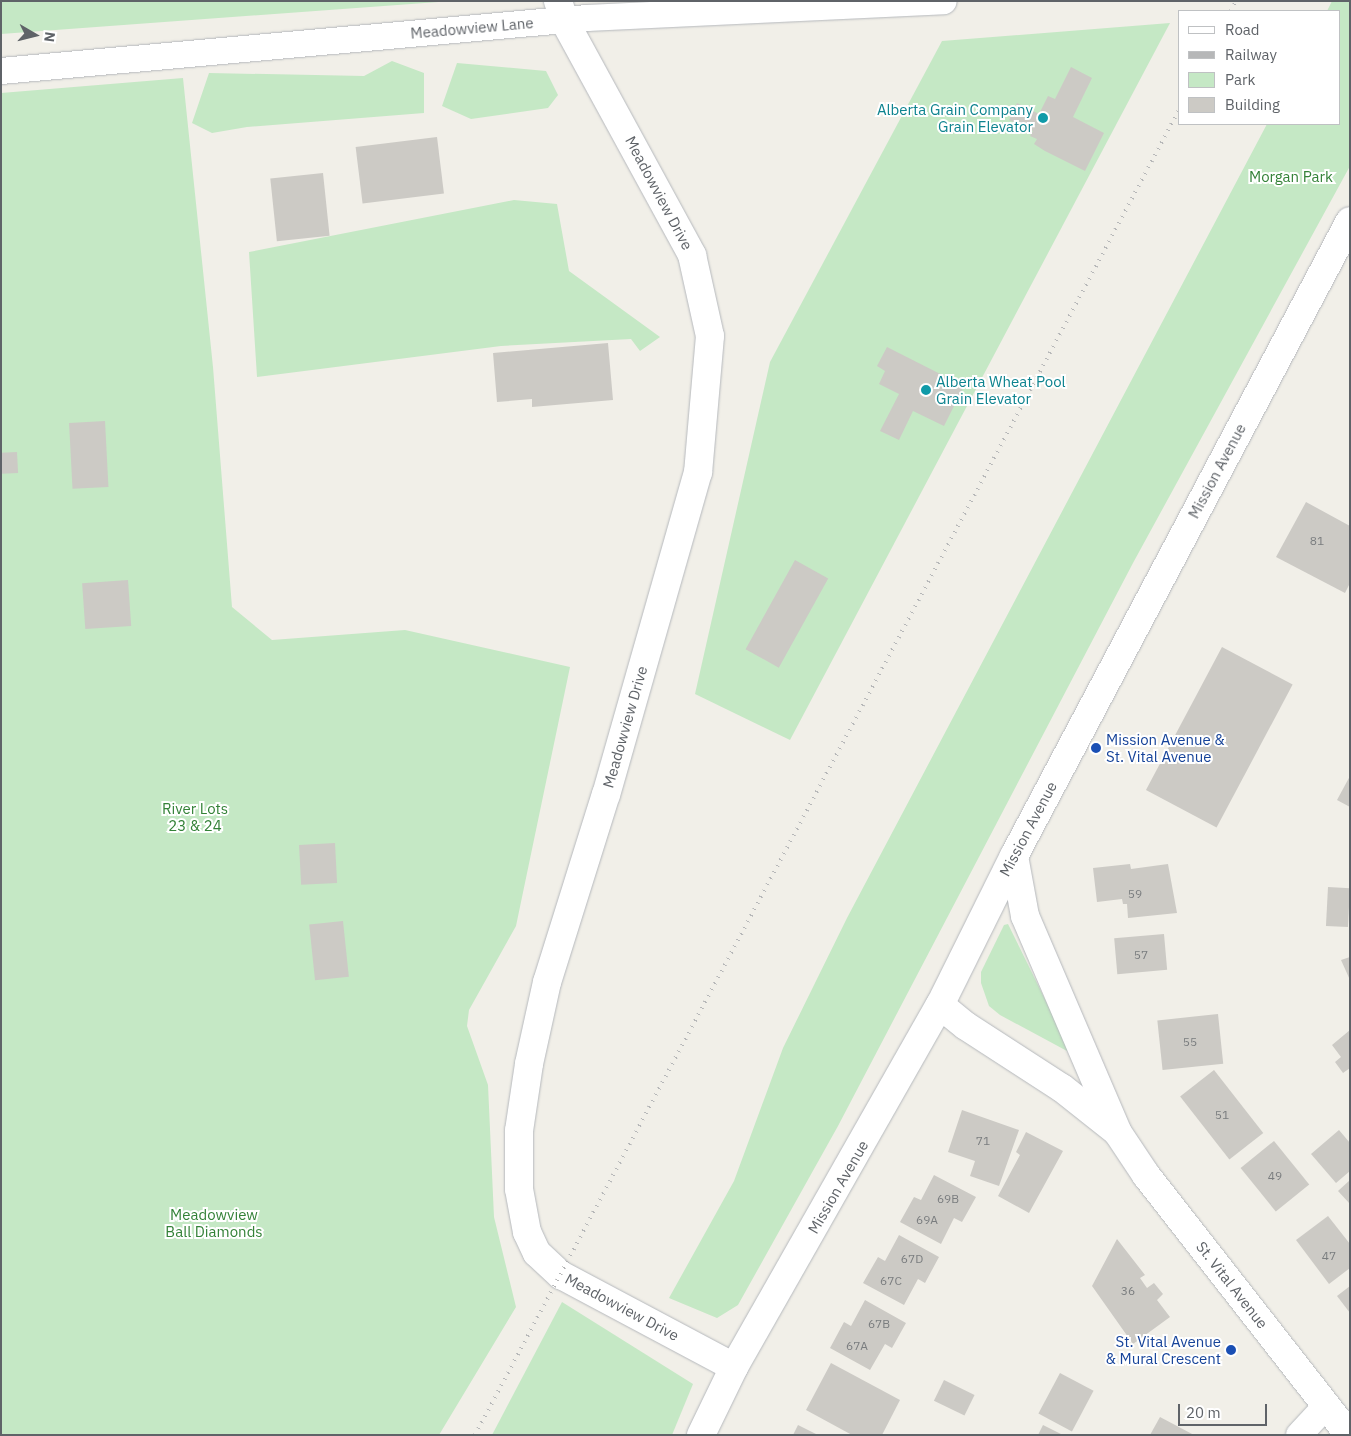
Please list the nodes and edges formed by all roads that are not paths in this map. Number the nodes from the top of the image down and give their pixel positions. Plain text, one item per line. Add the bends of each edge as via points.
1 (944, 1) edge
2 (561, 11) edge
3 (1, 71) edge
4 (1350, 221) edge
5 (1014, 856) junction
6 (940, 1005) junction
7 (1118, 1132) junction
8 (734, 1367) junction
9 (1326, 1406) junction
10 (701, 1435) edge
11 (1299, 1435) edge
12 (1349, 1435) edge

1 - 2 street, Meadowview Lane
2 - 3 street, Meadowview Lane
2 - 8 street, Meadowview Drive via 692,255 710,336 698,472 606,794 547,982 529,1064 519,1132 519,1190 526,1232 537,1253 561,1275
4 - 5 street, Mission Avenue
5 - 6 street, Mission Avenue
5 - 7 street, St. Vital Avenue via 1025,916
6 - 7 street, St. Vital Avenue via 966,1026 1062,1088
6 - 8 street, Mission Avenue
7 - 9 street, St. Vital Avenue via 1146,1176
8 - 10 street, Mission Avenue
9 - 11 street
9 - 12 street, St. Vital Avenue

